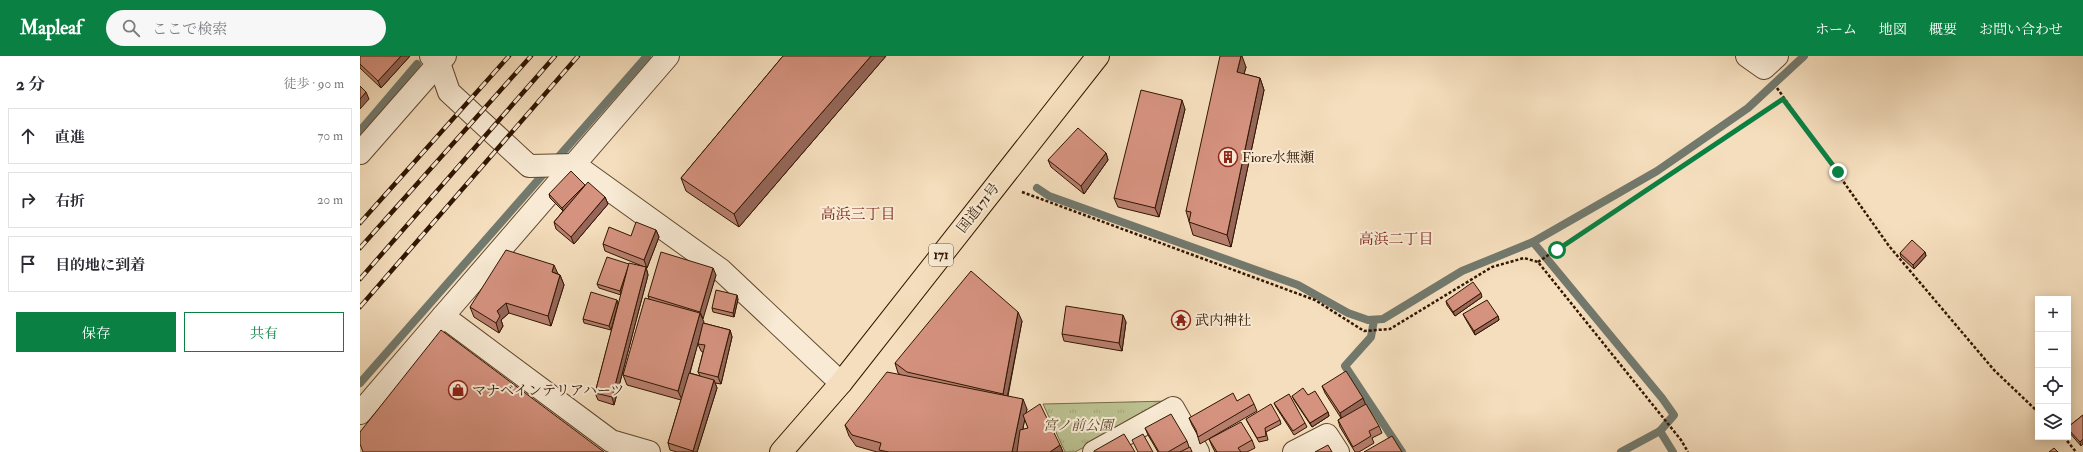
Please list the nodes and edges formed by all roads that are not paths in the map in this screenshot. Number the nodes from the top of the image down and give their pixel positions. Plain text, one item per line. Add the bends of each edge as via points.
1 (668, 56) edge
2 (1098, 56) edge
3 (1747, 56) edge
4 (1776, 56) edge
5 (438, 58) edge
6 (360, 153) edge
7 (569, 165) junction
8 (443, 316) junction
9 (841, 383) junction
10 (360, 413) edge
11 (649, 452) edge
12 (781, 452) edge
13 (1094, 452) edge
14 (1198, 452) edge
15 (1294, 452) edge
16 (1338, 452) edge

1 - 7 street
2 - 9 highway, 国道171号 / 171
3 - 4 street via 1764,68
5 - 6 street
5 - 7 street via 449,92 529,166
7 - 8 street
7 - 9 street via 721,270
8 - 10 street
8 - 11 street via 611,441
9 - 12 highway, 国道171号 / 171
13 - 14 street via 1173,408
15 - 16 street via 1327,434

